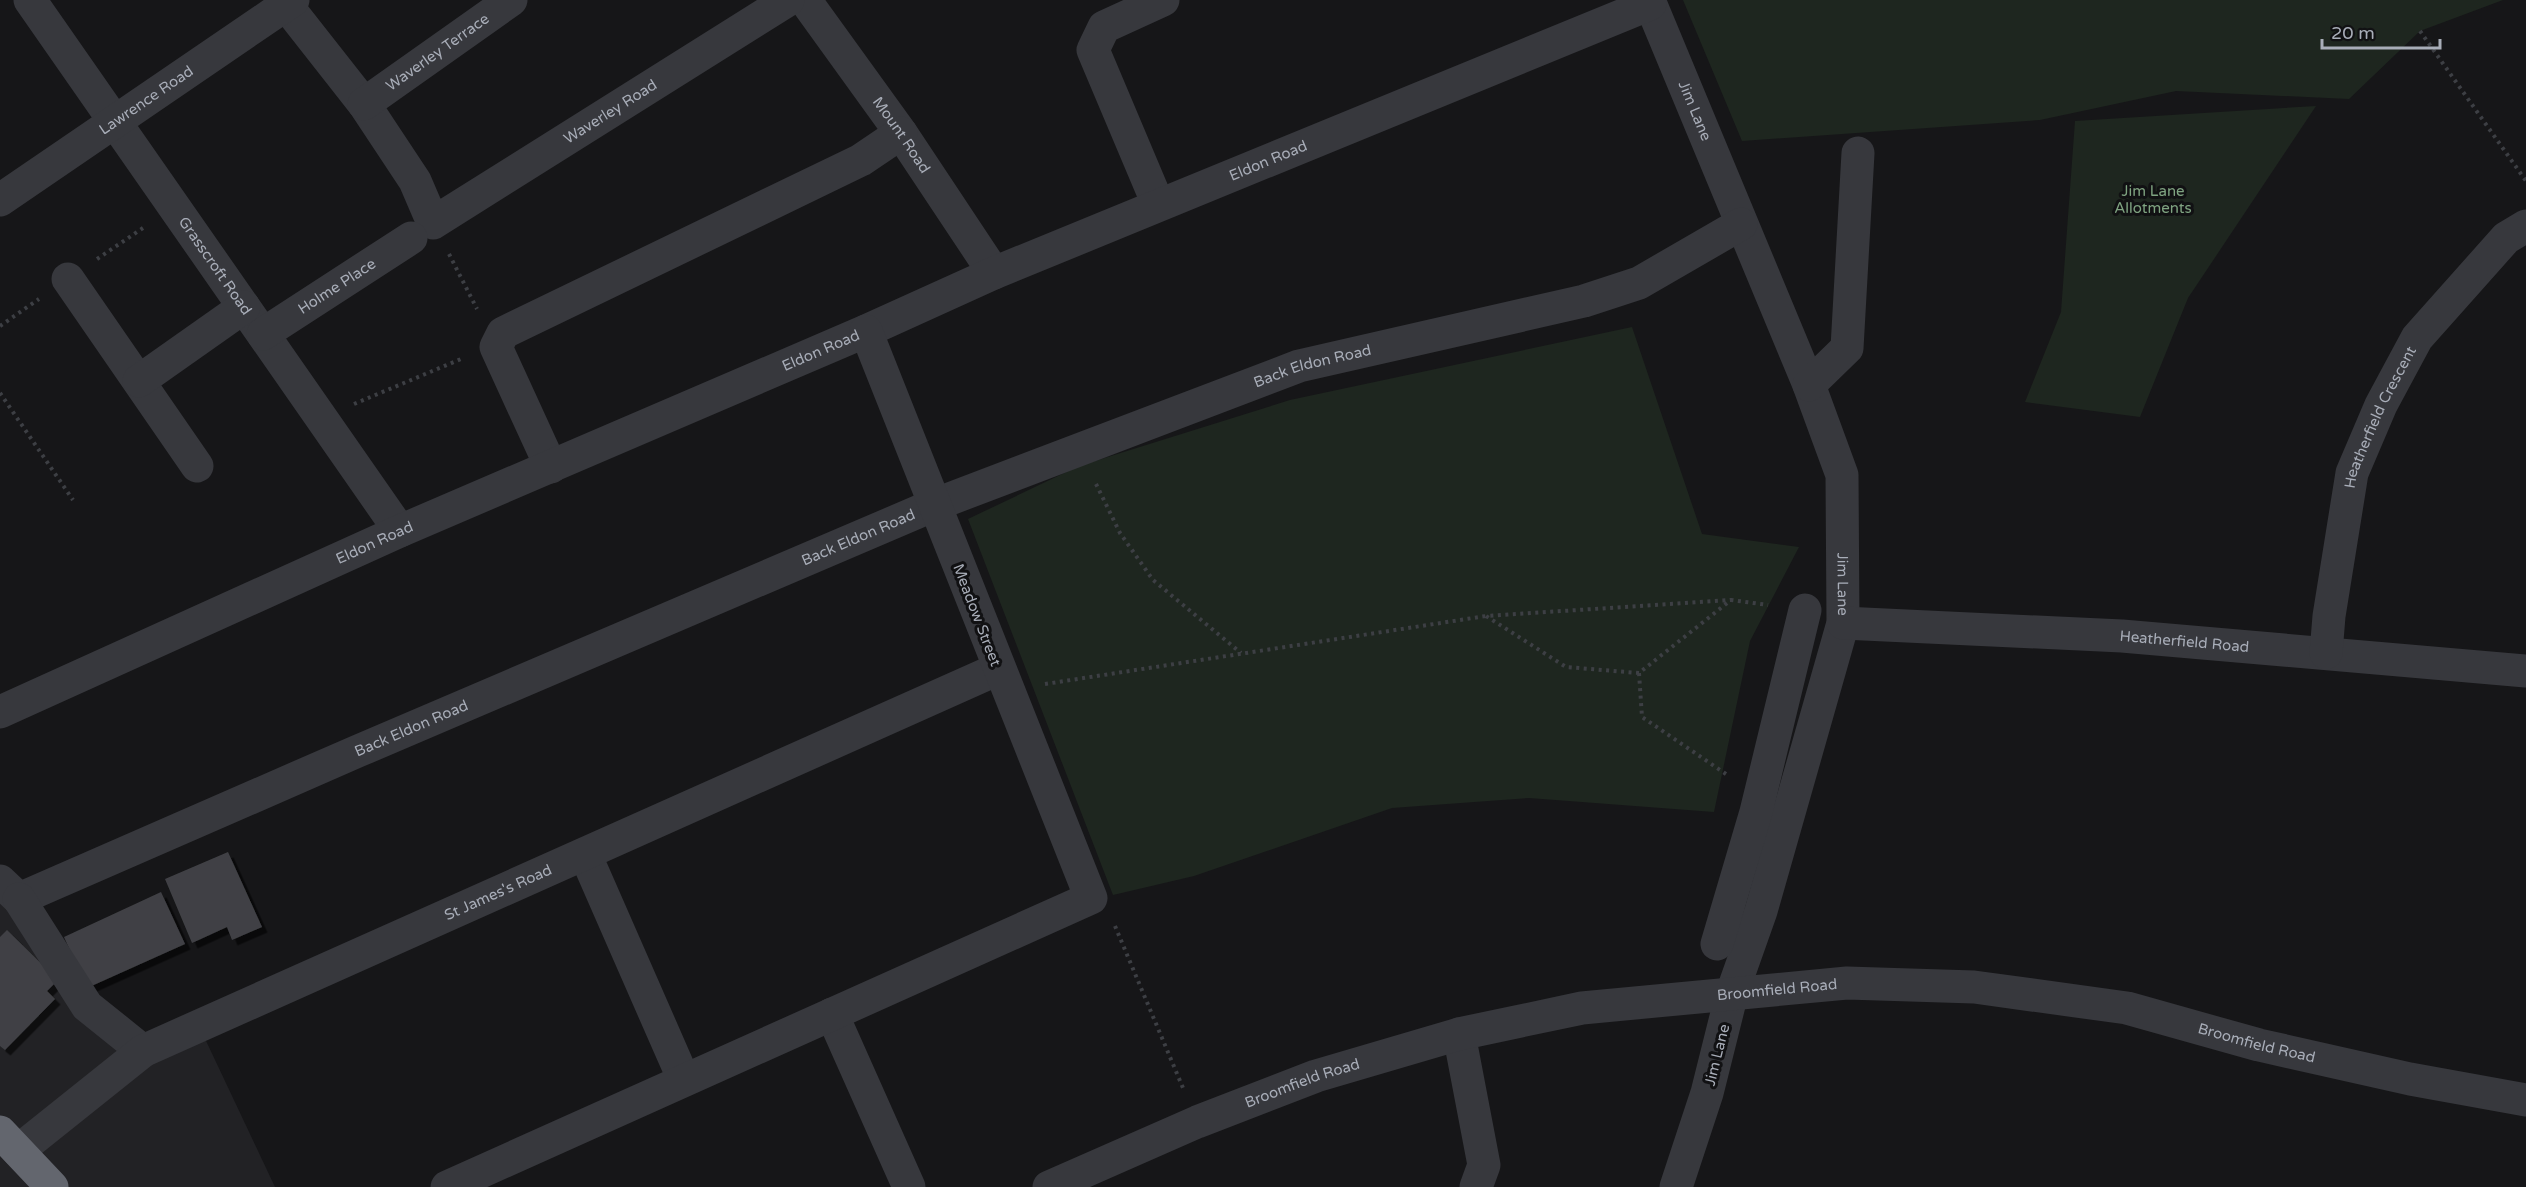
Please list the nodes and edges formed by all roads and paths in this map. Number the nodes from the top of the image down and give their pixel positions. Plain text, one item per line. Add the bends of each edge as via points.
1 (30, 0) edge
2 (511, 0) edge
3 (788, 0) edge
4 (805, 0) edge
5 (1163, 0) edge
6 (1649, 2) edge
7 (290, 3) edge
8 (2420, 31) dead end
9 (364, 104) junction
10 (114, 122) junction
11 (901, 132) junction
12 (1858, 153) dead end
13 (2526, 181) edge
14 (0, 200) edge
15 (1158, 204) junction
16 (1741, 224) junction
17 (2526, 226) edge
18 (422, 230) junction
19 (994, 273) junction
20 (68, 279) dead end
21 (244, 307) junction
22 (866, 331) junction
23 (263, 334) junction
24 (496, 347) junction
25 (462, 359) dead end
26 (139, 381) junction
27 (1809, 385) junction
28 (0, 393) edge
29 (321, 418) junction
30 (1079, 449) junction
31 (197, 466) dead end
32 (551, 467) junction
33 (73, 500) dead end
34 (934, 505) junction
35 (400, 531) junction
36 (1731, 600) junction
37 (1805, 610) joint
38 (1486, 616) junction
39 (1843, 623) junction
40 (1241, 653) junction
41 (2326, 653) junction
42 (2526, 671) edge
43 (1639, 673) junction
44 (1002, 679) junction
45 (3, 705) edge
46 (1758, 804) junction
47 (1787, 819) junction
48 (585, 854) junction
49 (10, 890) edge
50 (1091, 898) junction
51 (1717, 944) dead end
52 (1732, 993) junction
53 (832, 1014) junction
54 (1459, 1034) junction
55 (143, 1051) junction
56 (684, 1080) junction
57 (2526, 1100) edge
58 (1197, 1122) junction
59 (9, 1142) edge
60 (52, 1187) edge
61 (447, 1187) edge
62 (909, 1187) edge
63 (1049, 1187) edge
64 (1476, 1187) edge
65 (1676, 1187) edge

1 - 10 street, Grasscroft Road
2 - 9 street, Waverley Terrace
3 - 18 street, Waverley Road
4 - 11 street, Mount Road
5 - 15 street via 1104,27 1093,51
6 - 15 street, Eldon Road
6 - 16 street, Jim Lane
7 - 9 street
7 - 10 street, Lawrence Road
8 - 13 path
9 - 18 street via 415,182
10 - 14 street, Lawrence Road
10 - 21 street, Grasscroft Road
11 - 19 street, Mount Road
11 - 24 street via 861,160 503,333
12 - 27 street via 1847,348
15 - 19 street, Eldon Road
16 - 27 street, Jim Lane
16 - 30 street, Back Eldon Road via 1640,283 1584,301 1299,366
17 - 41 street, Heatherfield Crescent via 2506,238 2417,338 2381,405 2352,473
18 - 23 street, Holme Place
18 - 24 path
19 - 22 street, Eldon Road
20 - 26 street
21 - 23 street, Grasscroft Road
21 - 26 street
22 - 32 street, Eldon Road
22 - 34 street, Meadow Street
23 - 29 street, Grasscroft Road
24 - 32 street
25 - 29 path
26 - 31 street
27 - 39 street, Jim Lane via 1842,475
28 - 33 path
29 - 35 street, Grasscroft Road
30 - 34 street, Back Eldon Road
30 - 40 path via 1120,533 1153,580
32 - 35 street, Eldon Road
34 - 44 street, Meadow Street
34 - 49 street, Back Eldon Road via 369,746
35 - 45 street, Eldon Road
36 - 37 path
36 - 38 path
36 - 43 path
37 - 46 street
38 - 40 path
38 - 43 path via 1566,667
39 - 41 street, Heatherfield Road via 2122,636
39 - 47 street, Jim Lane
40 - 44 path
41 - 42 street, Heatherfield Road
43 - 46 path via 1642,717
44 - 48 street, St James's Road
44 - 50 street, Meadow Street
46 - 47 street
46 - 51 street
47 - 52 street, Jim Lane
48 - 55 street, St James's Road
48 - 56 street
49 - 55 street via 87,1006
50 - 53 street
50 - 58 path via 1109,912
52 - 54 street, Broomfield Road via 1582,1008
52 - 57 street, Broomfield Road via 1847,983 1974,987 2127,1008 2271,1047 2410,1079
52 - 65 street, Jim Lane via 1707,1093
53 - 56 street
53 - 62 street
54 - 58 street, Broomfield Road via 1316,1076
54 - 64 street via 1484,1165
55 - 59 street, St James's Road
56 - 61 street
58 - 63 street, Broomfield Road
59 - 60 highway

